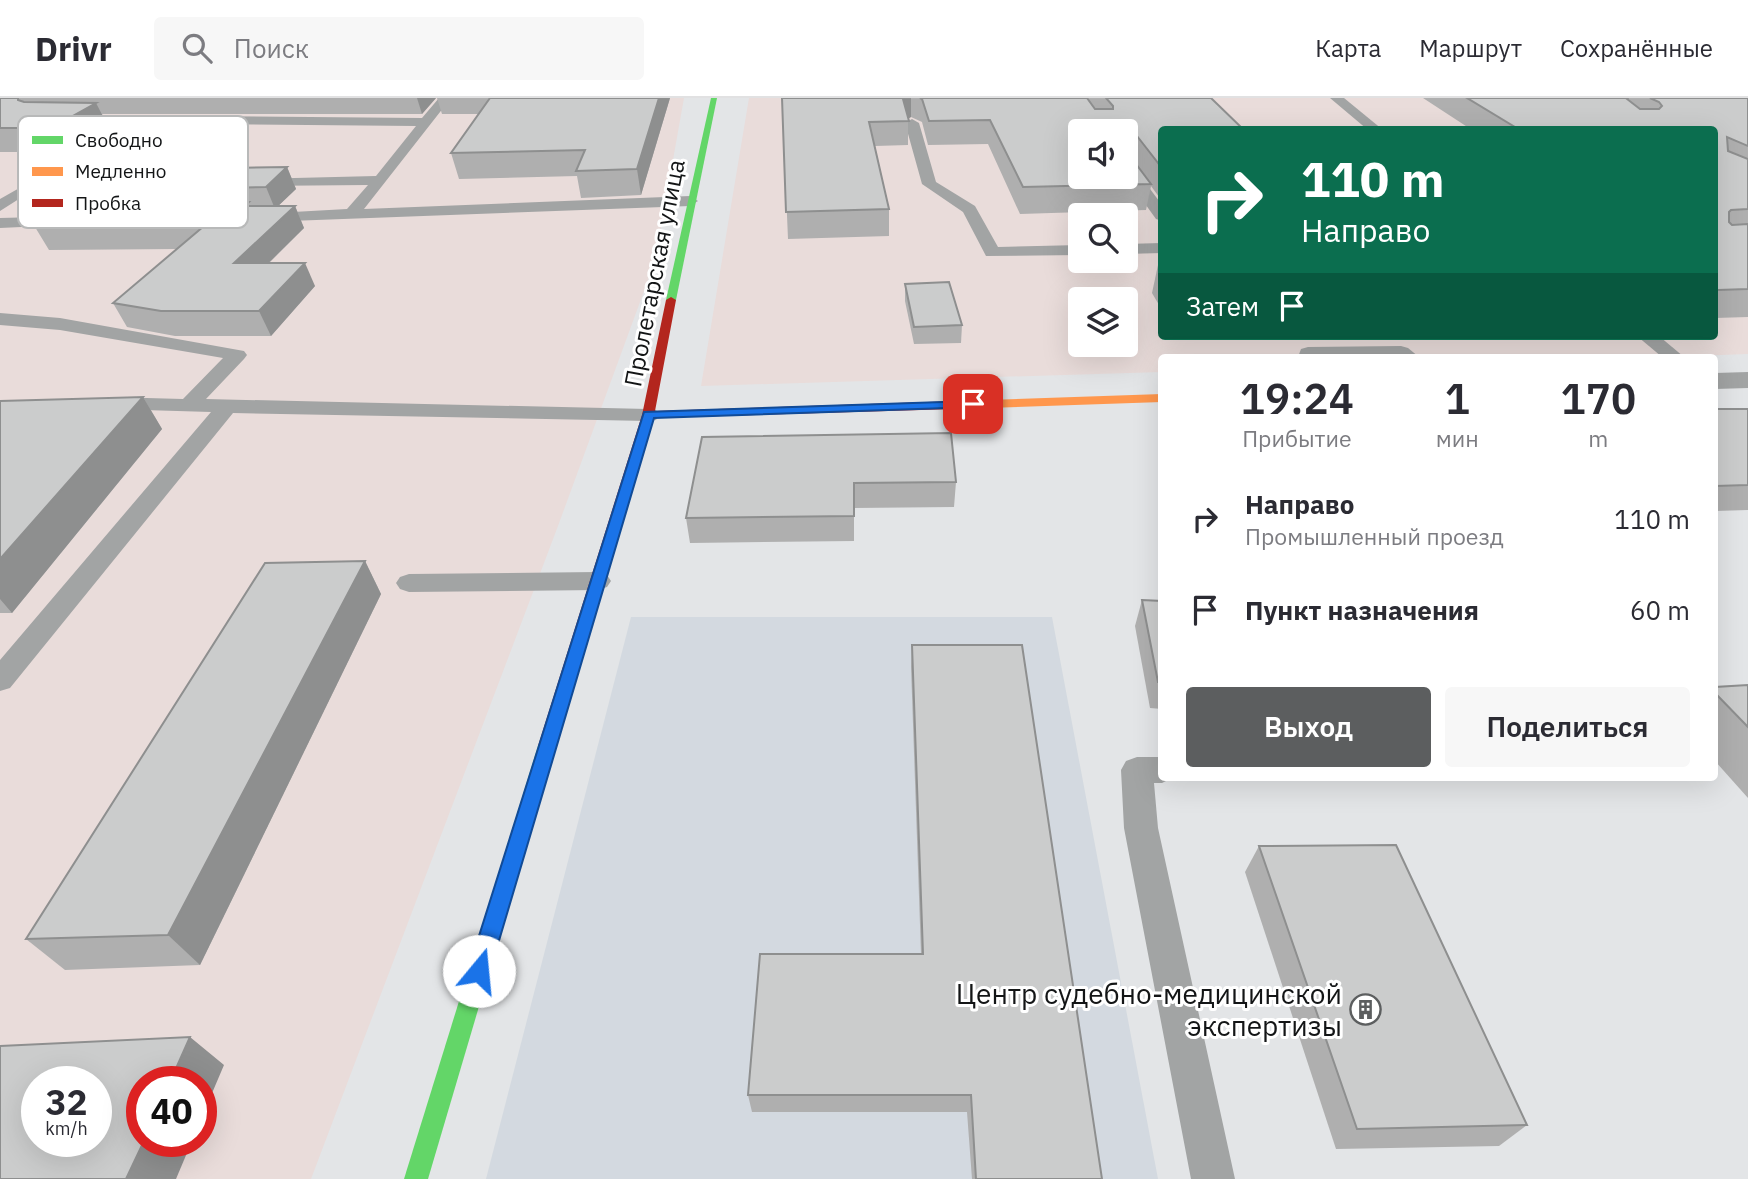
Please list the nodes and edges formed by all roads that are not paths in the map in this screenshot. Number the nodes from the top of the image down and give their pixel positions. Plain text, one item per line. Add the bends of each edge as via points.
1 (446, 98) edge
2 (714, 98) edge
3 (1336, 98) edge
4 (248, 121) edge
5 (426, 122) junction
6 (912, 123) dead end
7 (1372, 126) edge
8 (380, 180) junction
9 (248, 182) edge
10 (1138, 183) edge
11 (18, 194) edge
12 (690, 201) junction
13 (0, 206) edge
14 (1158, 210) edge
15 (350, 215) junction
16 (252, 217) edge
17 (0, 223) edge
18 (18, 223) edge
19 (1158, 248) edge
20 (1138, 249) edge
21 (1068, 250) edge
22 (0, 319) edge
23 (1652, 340) edge
24 (1308, 354) edge
25 (1404, 354) edge
26 (1670, 354) edge
27 (1748, 380) edge
28 (1718, 381) edge
29 (1158, 398) edge
30 (81, 403) edge
31 (189, 405) junction
32 (227, 406) junction
33 (649, 415) junction
34 (598, 581) junction
35 (408, 583) dead end
36 (4, 670) edge
37 (1158, 770) edge
38 (416, 1179) edge
39 (1213, 1179) edge

1 - 5 lane
2 - 12 street, Пролетарская улица
3 - 7 lane
4 - 5 lane
5 - 8 lane
6 - 21 lane via 929,184 969,209 992,252
8 - 9 lane
8 - 15 lane
10 - 14 lane
11 - 13 lane
12 - 15 lane
12 - 33 street, Пролетарская улица
15 - 16 lane
17 - 18 lane
19 - 20 lane
22 - 31 lane via 60,324 237,355
23 - 26 lane
24 - 25 lane
27 - 28 street
29 - 33 street
30 - 31 lane
31 - 32 lane
32 - 33 lane
32 - 36 lane
33 - 34 street, Пролетарская улица
34 - 35 lane
34 - 38 street, Пролетарская улица
37 - 39 lane via 1137,770 1141,828

